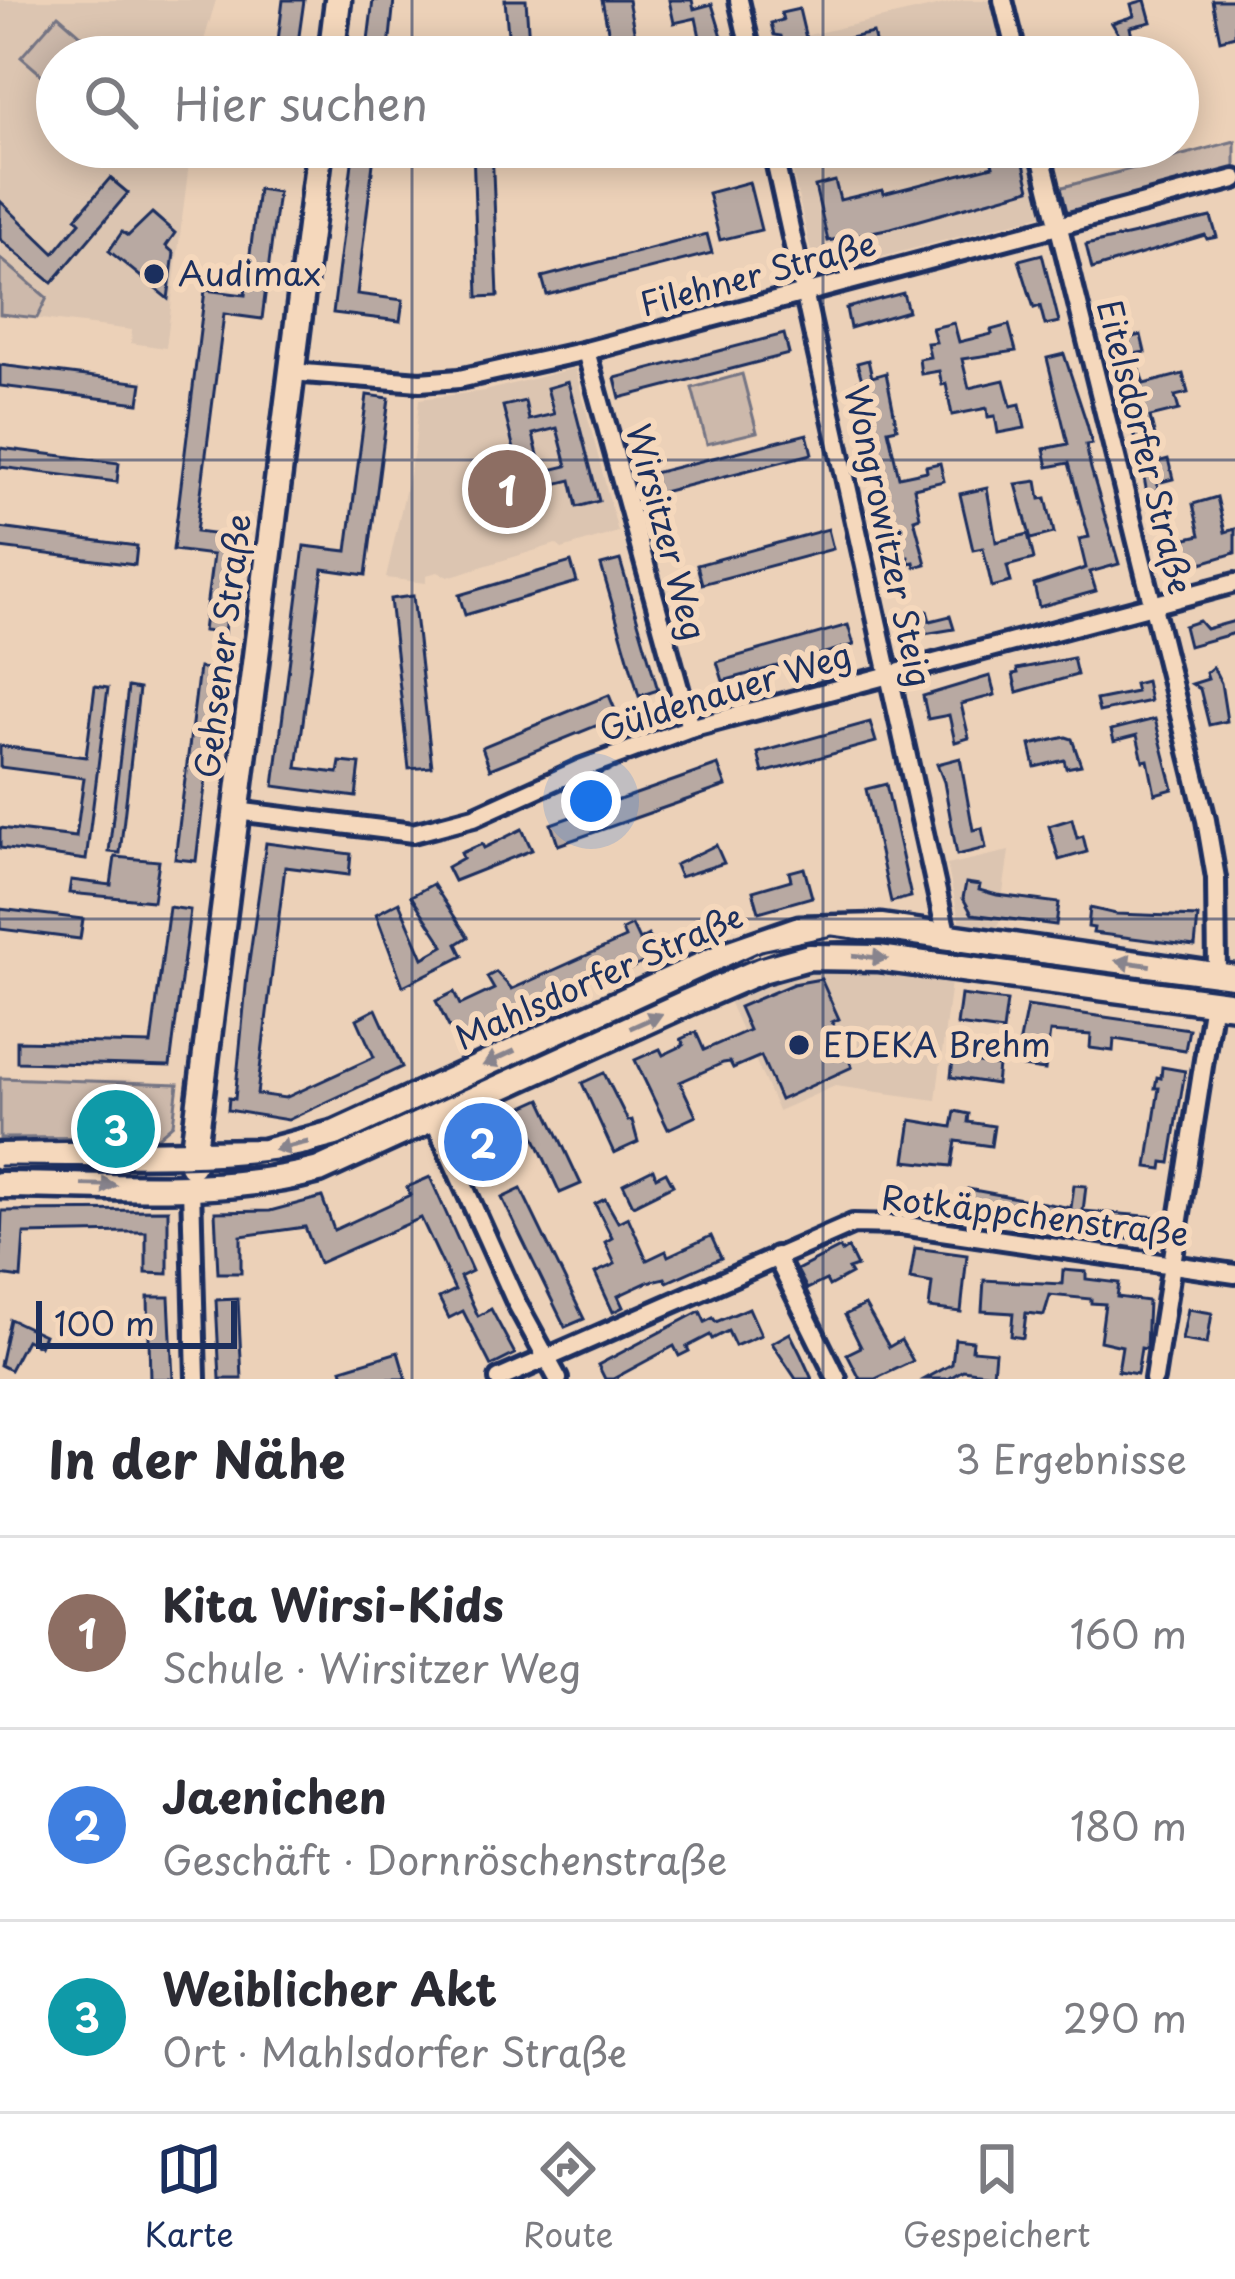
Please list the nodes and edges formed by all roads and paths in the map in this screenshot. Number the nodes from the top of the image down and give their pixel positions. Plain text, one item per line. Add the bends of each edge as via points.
1 (338, 0) edge
2 (739, 0) edge
3 (1003, 0) edge
4 (334, 36) edge
5 (747, 36) edge
6 (1012, 36) edge
7 (317, 168) edge
8 (777, 168) edge
9 (1044, 168) edge
10 (1235, 179) edge
11 (1059, 225) junction
12 (805, 292) junction
13 (586, 351) junction
14 (291, 372) junction
15 (1235, 583) edge
16 (1154, 605) junction
17 (887, 675) junction
18 (689, 728) junction
19 (236, 811) junction
20 (947, 938) junction
21 (943, 966) junction
22 (1226, 977) edge
23 (1224, 1004) edge
24 (422, 1093) junction
25 (434, 1120) junction
26 (193, 1154) junction
27 (0, 1156) edge
28 (0, 1185) edge
29 (191, 1186) junction
30 (776, 1256) junction
31 (1171, 1263) junction
32 (1235, 1274) edge
33 (546, 1358) junction
34 (196, 1379) edge
35 (499, 1379) edge
36 (558, 1379) edge
37 (838, 1379) edge
38 (1154, 1379) edge

1 - 4 main road
2 - 5 street
3 - 6 street
7 - 14 main road, Gehsener Straße
8 - 12 street, Wongrowitzer Steig
9 - 11 street, Eitelsdorfer Straße
10 - 11 street, Filehner Straße
11 - 12 street, Filehner Straße
11 - 16 street, Eitelsdorfer Straße
12 - 13 street, Filehner Straße
12 - 17 street, Wongrowitzer Steig
13 - 14 street, Filehner Straße via 420,382
13 - 18 street, Wirsitzer Weg
14 - 19 main road, Gehsener Straße
15 - 16 street, Güldenauer Weg
16 - 17 street, Güldenauer Weg
16 - 22 street, Eitelsdorfer Straße via 1206,820
17 - 18 street, Güldenauer Weg
17 - 20 street, Wongrowitzer Steig
18 - 19 street, Güldenauer Weg via 431,830
19 - 26 main road, Gehsener Straße
20 - 21 main road
22 -> 20 main road, Mahlsdorfer Straße
20 -> 24 main road, Mahlsdorfer Straße via 851,925 777,934
21 - 23 main road, Mahlsdorfer Straße
25 -> 21 main road, Mahlsdorfer Straße via 787,961 854,955
22 - 23 main road
23 - 31 street
24 - 25 main road
24 -> 26 main road, Mahlsdorfer Straße via 289,1148
25 - 29 main road, Mahlsdorfer Straße via 319,1170
25 - 33 street
26 - 27 main road, Mahlsdorfer Straße
26 - 29 main road, Gehsener Straße
28 -> 29 main road, Mahlsdorfer Straße
29 - 34 street
30 - 31 street, Rotkäppchenstraße via 872,1223
30 - 33 street, Rotkäppchenstraße
30 - 37 street
31 - 32 street, Rotkäppchenstraße
31 - 38 street
33 - 35 street, Rotkäppchenstraße
33 - 36 street

